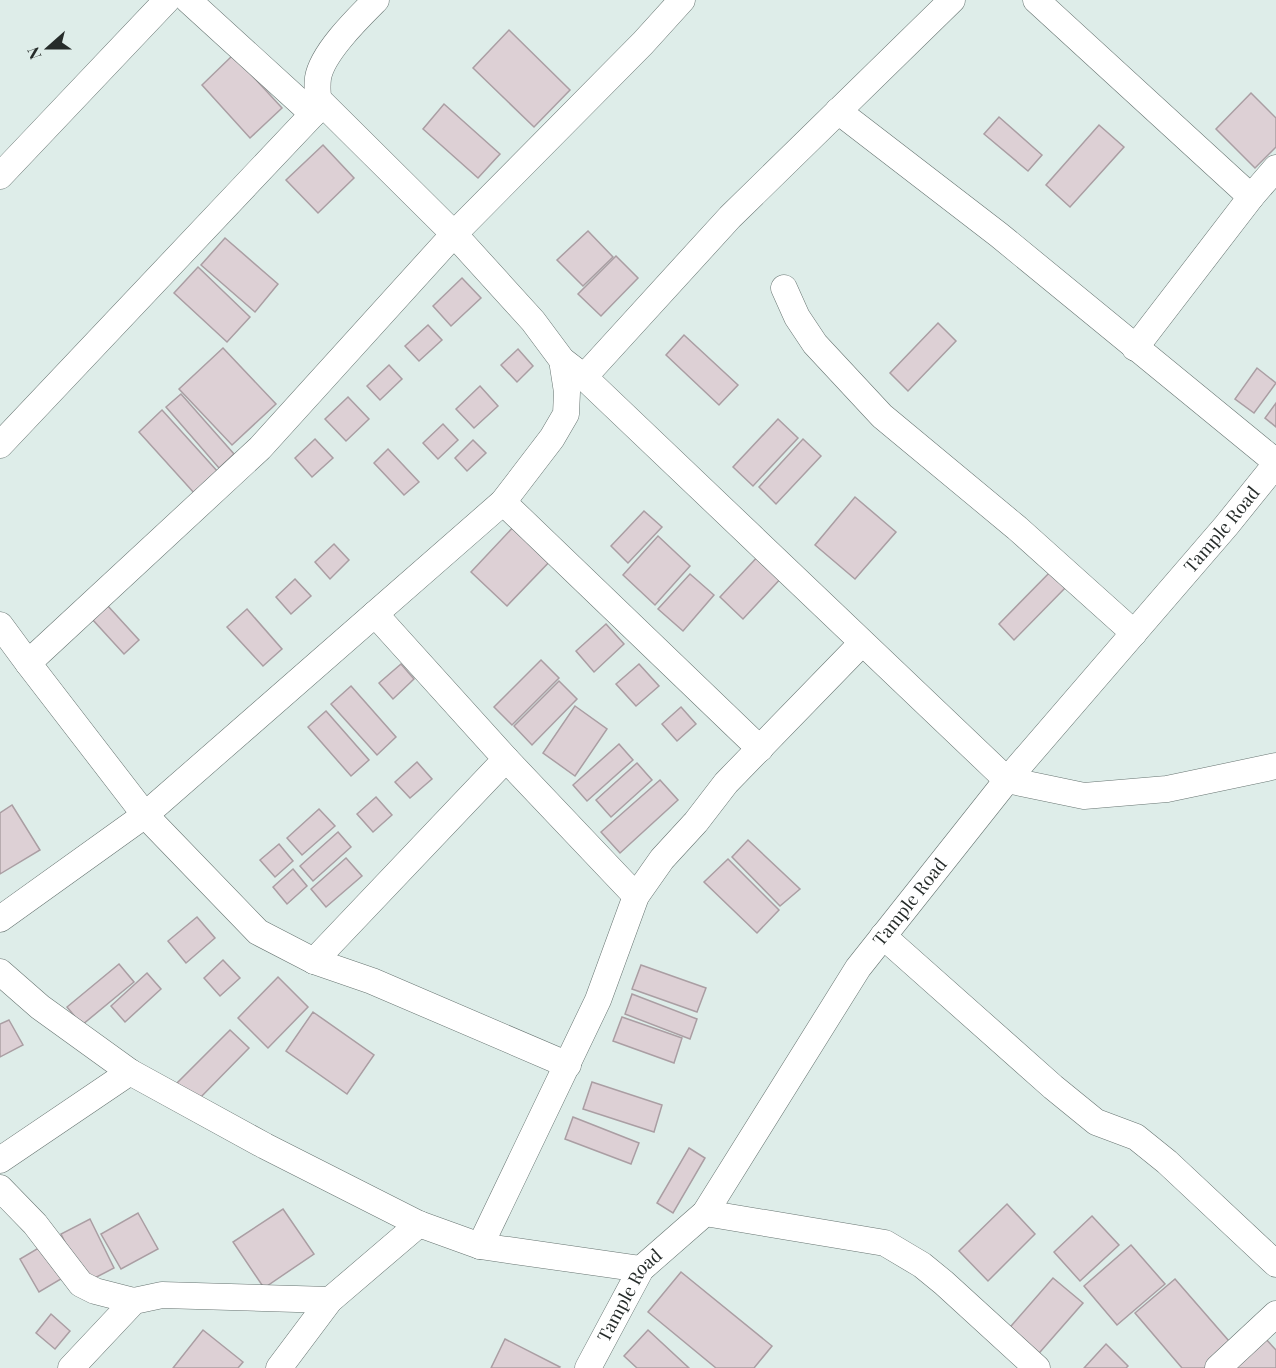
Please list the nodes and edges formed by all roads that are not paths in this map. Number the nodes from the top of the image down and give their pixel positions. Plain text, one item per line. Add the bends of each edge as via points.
1 (167, 0) edge
2 (188, 0) edge
3 (375, 0) edge
4 (682, 0) edge
5 (952, 0) edge
6 (1036, 0) edge
7 (316, 107) junction
8 (838, 111) junction
9 (1276, 168) edge
10 (0, 176) edge
11 (1251, 197) junction
12 (454, 234) junction
13 (784, 288) dead end
14 (1135, 348) junction
15 (562, 360) junction
16 (584, 377) junction
17 (0, 445) edge
18 (1276, 463) edge
19 (503, 502) junction
20 (375, 614) junction
21 (0, 625) edge
22 (1134, 633) junction
23 (862, 643) junction
24 (28, 663) junction
25 (760, 749) junction
26 (506, 759) junction
27 (1276, 766) edge
28 (1007, 780) junction
29 (145, 815) junction
30 (636, 896) junction
31 (0, 919) edge
32 (883, 936) junction
33 (314, 961) junction
34 (0, 972) edge
35 (568, 1065) junction
36 (130, 1072) junction
37 (0, 1160) edge
38 (0, 1188) edge
39 (705, 1213) junction
40 (419, 1224) junction
41 (480, 1246) junction
42 (1276, 1264) edge
43 (641, 1269) junction
44 (330, 1300) junction
45 (134, 1301) junction
46 (1276, 1314) edge
47 (71, 1368) edge
48 (279, 1368) edge
49 (588, 1368) edge
50 (1037, 1368) edge
51 (1218, 1368) edge

1 - 10 street
2 - 7 street
3 - 7 street via 330,52 318,77
4 - 12 street
5 - 8 street
6 - 11 street
7 - 12 street
7 - 17 street
8 - 14 street via 999,235
8 - 16 street via 730,217
9 - 11 street
11 - 14 street
12 - 15 street via 533,321
12 - 24 street via 260,448
13 - 22 street via 814,344 882,416 1017,528
14 - 18 street
15 - 16 street
15 - 19 street via 566,414
16 - 23 street
18 - 22 street, Tample Road
19 - 20 street
19 - 25 street
20 - 26 street
20 - 29 street
21 - 24 street
22 - 28 street, Tample Road
23 - 25 street
23 - 28 street
24 - 29 street
25 - 30 street via 726,783
26 - 30 street
26 - 33 street
27 - 28 street via 1167,789 1084,796
28 - 32 street, Tample Road
29 - 31 street
29 - 33 street via 258,932
30 - 35 street via 598,1000
32 - 39 street, Tample Road via 858,968
32 - 42 street via 1096,1122 1136,1137 1167,1162
33 - 35 street via 372,981
34 - 36 street via 40,1007
35 - 41 street
36 - 37 street
36 - 40 street
38 - 45 street via 35,1224 81,1284
39 - 43 street, Tample Road
39 - 50 street via 885,1243 944,1283
40 - 41 street
40 - 44 street
41 - 43 street
43 - 49 street, Tample Road
44 - 45 street via 162,1295
44 - 48 street
45 - 47 street
46 - 51 street

